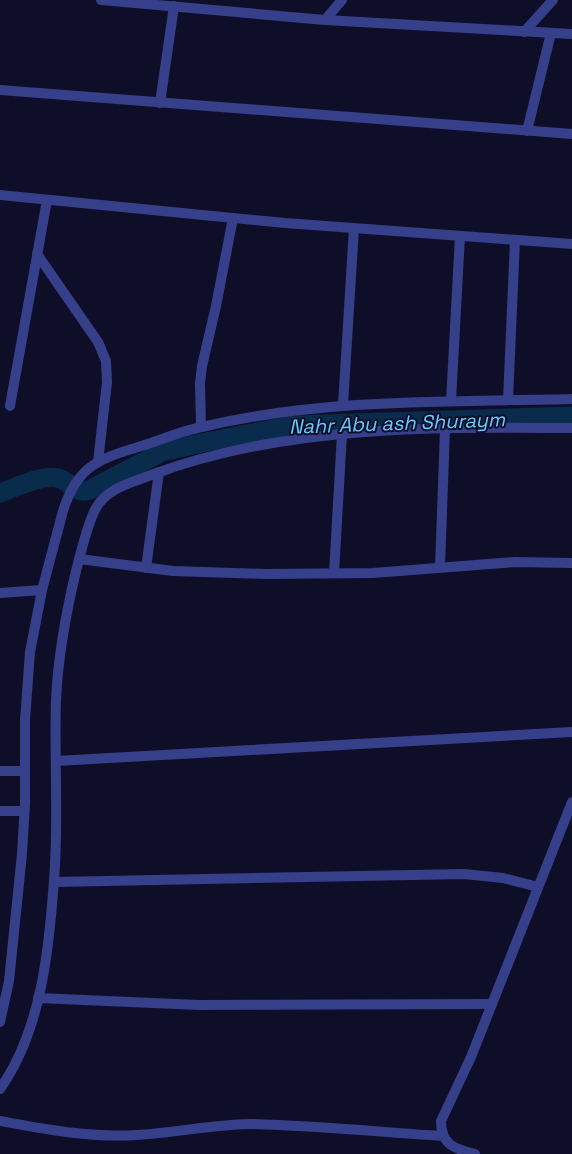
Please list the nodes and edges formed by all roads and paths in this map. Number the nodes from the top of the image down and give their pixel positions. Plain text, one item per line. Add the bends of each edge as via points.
1 (101, 0) edge
2 (342, 0) edge
3 (553, 0) edge
4 (174, 6) junction
5 (325, 20) junction
6 (524, 32) junction
7 (552, 33) junction
8 (572, 34) edge
9 (0, 90) edge
10 (160, 103) junction
11 (527, 131) junction
12 (572, 134) edge
13 (0, 195) edge
14 (47, 200) junction
15 (233, 218) junction
16 (354, 228) junction
17 (460, 236) junction
18 (515, 240) junction
19 (572, 244) edge
20 (37, 254) junction
21 (572, 399) edge
22 (508, 400) junction
23 (451, 401) junction
24 (343, 405) junction
25 (10, 406) dead end
26 (202, 427) junction
27 (572, 428) edge
28 (445, 429) junction
29 (342, 434) junction
30 (98, 462) junction
31 (159, 472) junction
32 (79, 559) junction
33 (572, 563) edge
34 (440, 567) junction
35 (146, 568) junction
36 (334, 573) junction
37 (42, 590) junction
38 (0, 593) edge
39 (572, 732) edge
40 (56, 761) junction
41 (0, 771) edge
42 (25, 771) junction
43 (572, 802) edge
44 (24, 810) junction
45 (0, 811) edge
46 (54, 882) junction
47 (538, 887) junction
48 (5, 981) edge
49 (38, 998) junction
50 (492, 1004) junction
51 (0, 1022) edge
52 (0, 1089) edge
53 (0, 1121) edge
54 (444, 1136) junction
55 (475, 1154) edge

1 - 4 street
2 - 5 street
3 - 6 street
4 - 5 street
4 - 10 street
5 - 6 street
6 - 7 street
7 - 8 street
7 - 11 street
9 - 10 street
10 - 11 street
11 - 12 street
13 - 14 street
14 - 15 street
14 - 20 street
15 - 16 street
15 - 26 street via 202,366
16 - 17 street
16 - 24 street
17 - 18 street
17 - 23 street
18 - 19 street
18 - 22 street
20 - 25 street
20 - 30 street via 68,295 98,342 106,361 107,382
21 - 22 street
22 - 23 street
23 - 24 street
24 - 26 street via 276,412
26 - 30 street
27 - 28 street
28 - 29 street
28 - 34 street
29 - 31 street via 260,445
29 - 36 street
30 - 37 street via 80,477 67,499
31 - 32 street via 118,488 105,497 93,514
31 - 35 street
32 - 35 street
32 - 40 street via 59,664
33 - 34 street via 515,562
34 - 36 street
35 - 36 street via 220,573
37 - 38 street
37 - 42 street via 30,652
39 - 40 street
40 - 46 street
41 - 42 street
42 - 44 street
43 - 47 street
44 - 45 street
44 - 48 street via 22,854
46 - 47 street via 464,874 503,878
46 - 49 street
47 - 50 street
48 - 51 street
49 - 50 street via 199,1005
49 - 52 street via 25,1044
50 - 54 street via 441,1121
53 - 54 street via 106,1136 254,1124
54 - 55 street via 453,1147

